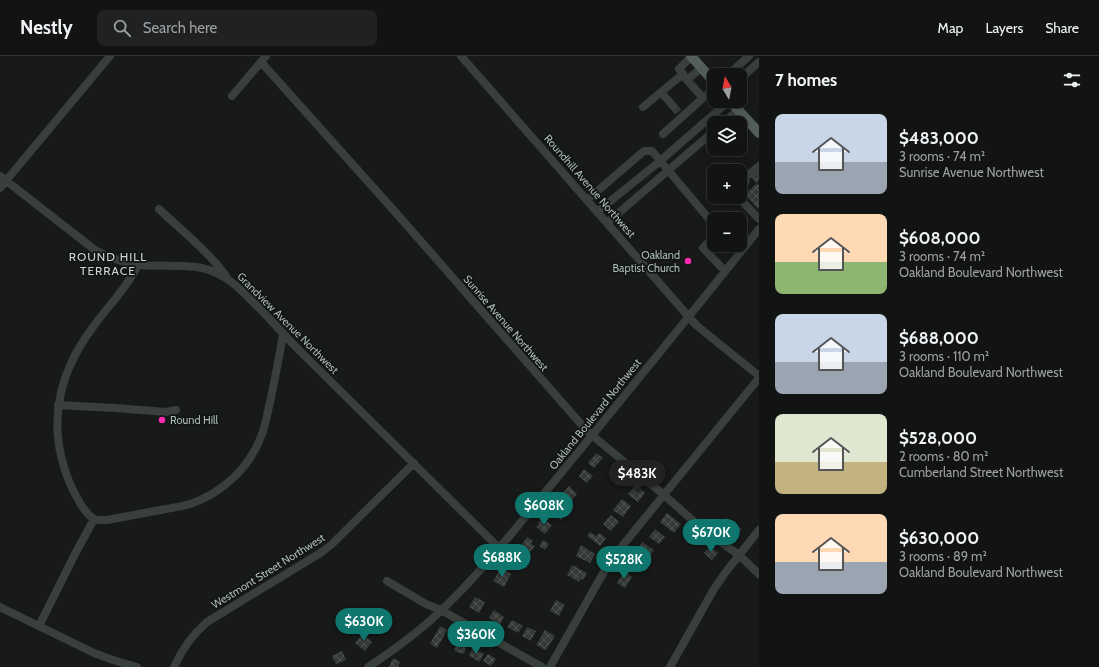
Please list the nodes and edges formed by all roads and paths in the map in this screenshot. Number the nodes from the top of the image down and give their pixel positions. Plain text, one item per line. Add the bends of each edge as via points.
1 (110, 56) edge
2 (461, 56) edge
3 (691, 56) edge
4 (749, 56) edge
5 (264, 59) edge
6 (759, 62) edge
7 (701, 68) junction
8 (738, 68) edge
9 (747, 73) edge
10 (707, 74) edge
11 (685, 77) junction
12 (661, 92) junction
13 (707, 95) edge
14 (232, 96) dead end
15 (703, 98) junction
16 (643, 107) dead end
17 (722, 108) edge
18 (738, 110) joint
19 (678, 112) junction
20 (731, 116) edge
21 (663, 134) dead end
22 (759, 134) edge
23 (707, 137) edge
24 (660, 161) junction
25 (668, 171) junction
26 (757, 171) edge
27 (747, 176) edge
28 (3, 178) edge
29 (0, 188) edge
30 (587, 200) junction
31 (746, 204) edge
32 (159, 209) dead end
33 (597, 212) junction
34 (758, 215) edge
35 (707, 217) edge
36 (607, 223) junction
37 (759, 229) edge
38 (707, 244) edge
39 (740, 254) joint
40 (138, 265) junction
41 (725, 272) junction
42 (229, 280) junction
43 (689, 316) junction
44 (283, 333) junction
45 (759, 377) edge
46 (58, 405) junction
47 (176, 410) dead end
48 (592, 436) junction
49 (414, 463) junction
50 (664, 495) junction
51 (94, 519) junction
52 (759, 530) edge
53 (499, 548) junction
54 (739, 555) junction
55 (759, 574) edge
56 (387, 581) dead end
57 (0, 606) edge
58 (441, 610) junction
59 (39, 626) junction
60 (137, 667) edge
61 (174, 667) edge
62 (368, 667) edge
63 (542, 667) edge
64 (550, 667) edge
65 (670, 667) edge

1 - 28 street
2 - 30 street, Roundhill Avenue Northwest
3 - 7 main road
3 - 11 street via 679,69
4 - 8 street
5 - 14 street
5 - 48 street, Sunrise Avenue Northwest
6 - 9 street
7 - 10 main road
7 - 11 street
11 - 12 street
11 - 15 street
12 - 16 street
12 - 19 street
13 - 15 street
15 - 19 street
17 - 24 street
18 - 20 street
18 - 22 main road
19 - 21 street
23 - 25 street
24 - 25 street
24 - 30 street via 652,151 644,150
24 - 33 street
25 - 35 street
25 - 36 street
26 - 27 street
28 - 29 street
28 - 40 street, Grandview Avenue Northwest via 96,250 119,261
30 - 33 street, Roundhill Avenue Northwest
31 - 34 street
32 - 42 street via 210,256
33 - 36 street, Roundhill Avenue Northwest
36 - 43 street, Roundhill Avenue Northwest
37 - 39 street, Oakland Boulevard Northwest
38 - 41 street via 703,248
39 - 41 street, Oakland Boulevard Northwest
40 - 42 street, Grandview Avenue Northwest via 195,266 215,272
40 - 46 street via 127,284 72,358
41 - 43 street, Oakland Boulevard Northwest
42 - 44 street, Grandview Avenue Northwest
43 - 45 street, Roundhill Avenue Northwest via 696,325
43 - 48 street, Oakland Boulevard Northwest
44 - 49 street, Grandview Avenue Northwest
44 - 51 street via 262,434 249,460 227,484 190,504 107,520
45 - 50 street
46 - 47 street via 166,412
46 - 51 street via 58,440 66,475 82,505
48 - 50 street, Sunrise Avenue Northwest
48 - 53 street, Oakland Boulevard Northwest
49 - 53 street, Grandview Avenue Northwest
49 - 61 street, Westmont Street Northwest via 332,544 207,622 187,642
50 - 54 street, Sunrise Avenue Northwest via 707,532
50 - 64 street via 610,561
51 - 59 street
52 - 54 street
53 - 58 street, Oakland Boulevard Northwest
54 - 55 street, Sunrise Avenue Northwest
54 - 65 street via 714,589
56 - 58 street
57 - 59 street
58 - 62 street, Oakland Boulevard Northwest via 414,634
58 - 63 street
59 - 60 street via 94,653

